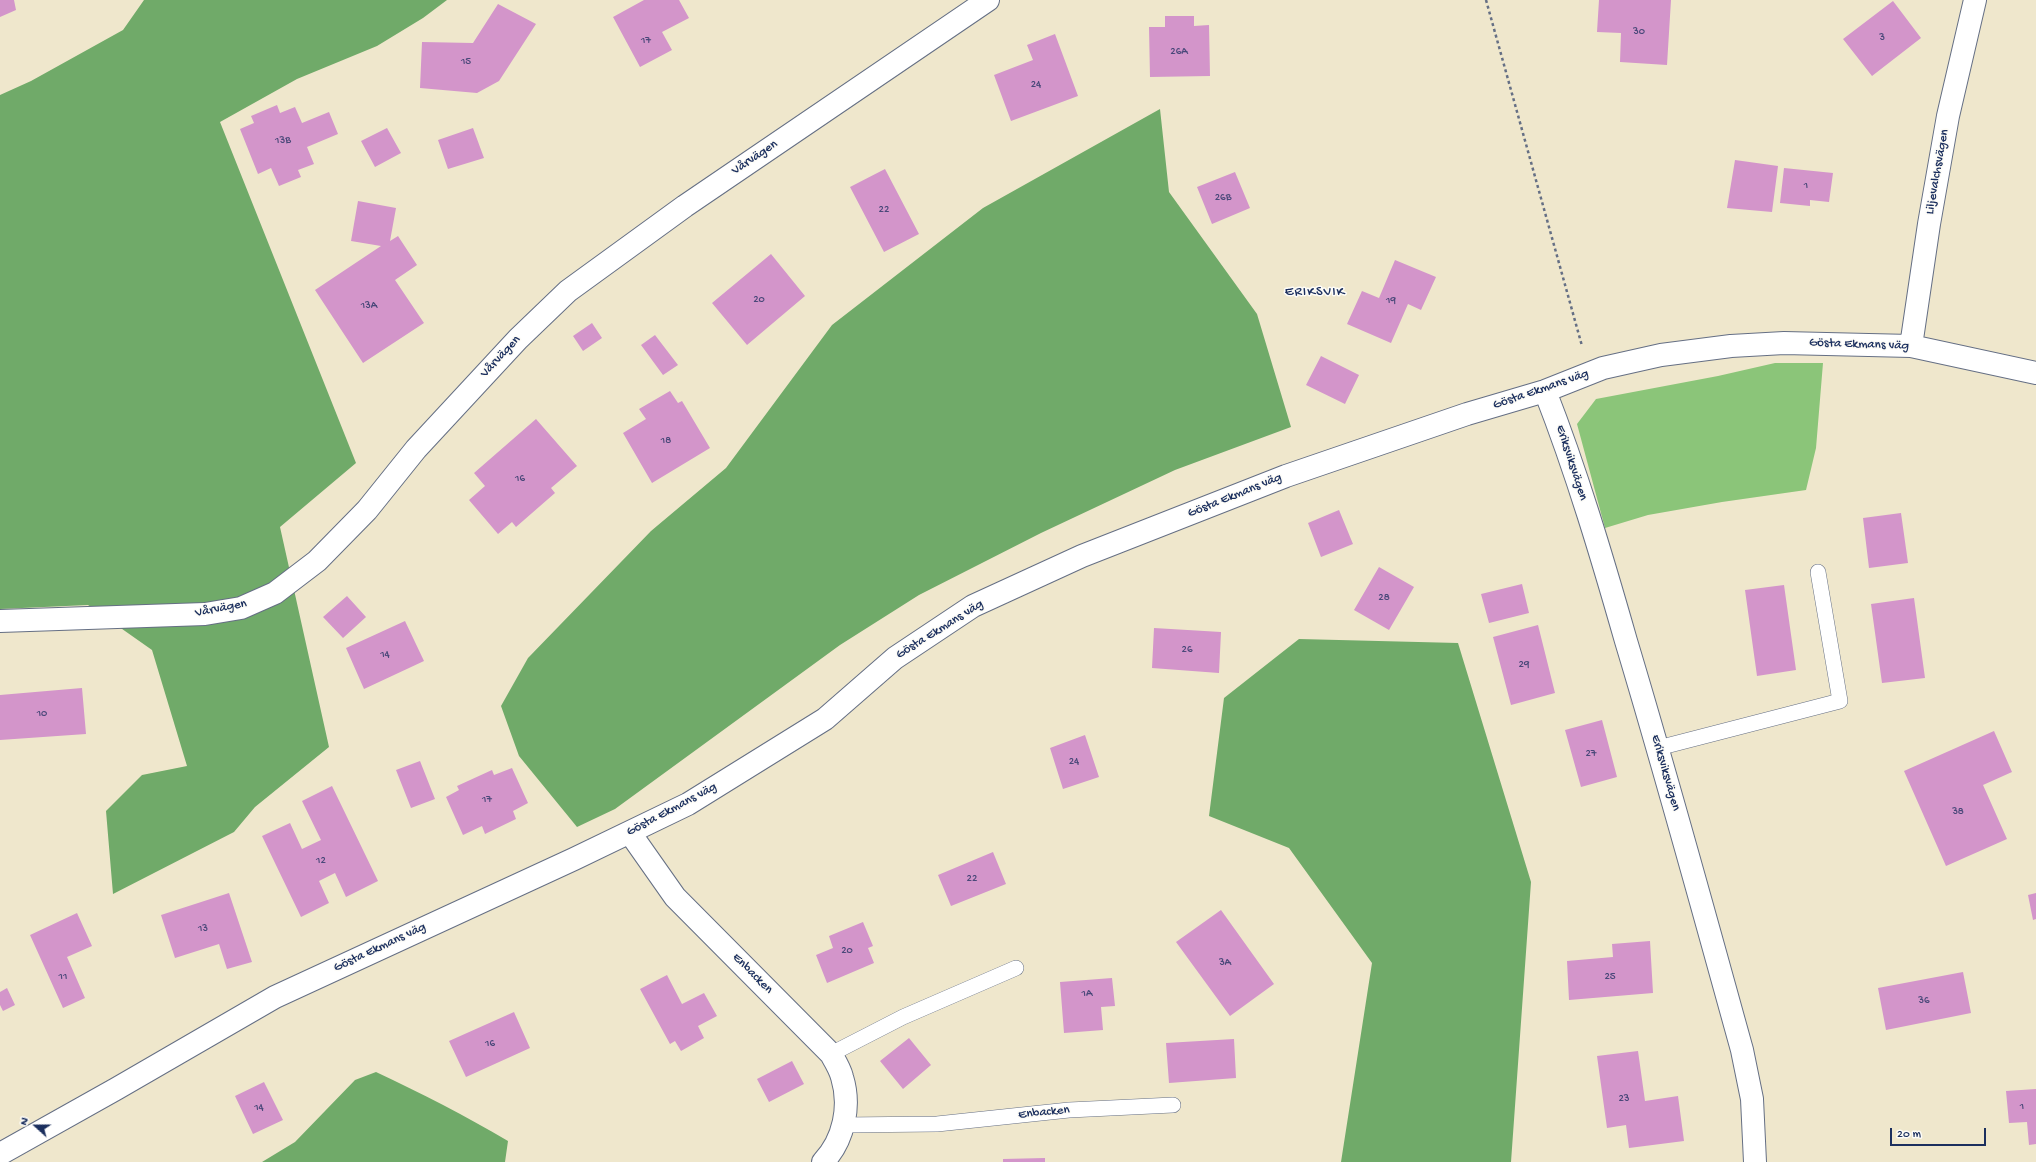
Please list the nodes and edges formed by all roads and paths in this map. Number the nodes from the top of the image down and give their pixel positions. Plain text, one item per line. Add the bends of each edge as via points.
1 (988, 0) edge
2 (1486, 0) edge
3 (1975, 0) edge
4 (1910, 346) junction
5 (2036, 373) edge
6 (1590, 374) junction
7 (1545, 391) junction
8 (1818, 572) dead end
9 (0, 621) edge
10 (1658, 748) junction
11 (630, 833) junction
12 (1016, 968) dead end
13 (831, 1054) junction
14 (1173, 1105) dead end
15 (843, 1125) junction
16 (0, 1154) edge
17 (823, 1162) edge
18 (1755, 1162) edge

1 - 9 street, Vårvägen via 685,206 568,291 502,356 416,449 367,510 317,561 275,593 241,608 205,614
2 - 6 path
3 - 4 street, Liljevalchsvägen via 1948,116
4 - 5 street, Gösta Ekmans väg
4 - 6 street, Gösta Ekmans väg via 1784,343 1731,346 1661,355 1603,368
6 - 7 street, Gösta Ekmans väg
7 - 10 street, Eriksviksvägen via 1567,448
7 - 11 street, Gösta Ekmans väg via 1467,414 1286,476 1082,556 973,606 895,658 825,719 688,804
8 - 10 lane via 1840,702
10 - 18 street, Eriksviksvägen via 1742,1050 1752,1099
11 - 13 street, Enbacken via 675,897
11 - 16 street, Gösta Ekmans väg via 275,997
12 - 13 lane via 903,1017
13 - 15 street, Enbacken via 842,1076 846,1108
14 - 15 lane, Enbacken via 1069,1110 937,1124
15 - 17 street, Enbacken via 830,1155

